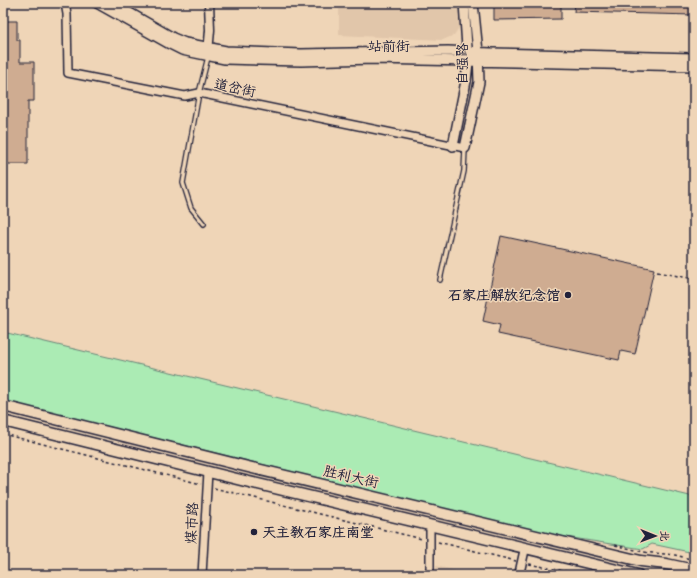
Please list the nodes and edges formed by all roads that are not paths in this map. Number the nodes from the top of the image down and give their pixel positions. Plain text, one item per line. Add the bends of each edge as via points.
1 (65, 3) edge
2 (97, 3) edge
3 (112, 3) edge
4 (209, 3) edge
5 (464, 3) edge
6 (473, 3) edge
7 (467, 51) junction
8 (208, 52) junction
9 (478, 52) junction
10 (694, 58) edge
11 (478, 61) junction
12 (468, 62) junction
13 (694, 66) edge
14 (199, 94) junction
15 (453, 146) junction
16 (465, 148) junction
17 (204, 224) dead end
18 (440, 280) dead end
19 (3, 406) edge
20 (3, 421) edge
21 (208, 472) junction
22 (430, 525) junction
23 (525, 548) junction
24 (694, 570) edge
25 (202, 575) edge
26 (430, 575) edge
27 (519, 575) edge
28 (638, 575) edge

1 - 14 street, 道岔街 via 68,73 185,96
2 - 8 main road, 站前街 via 182,50
3 - 8 main road, 站前街 via 173,38
4 - 8 street
5 - 7 main road, 自强路
6 - 9 main road, 自强路
7 - 8 main road, 站前街 via 301,54
7 - 9 main road, 站前街
7 - 12 main road, 自强路
8 - 12 main road, 站前街 via 225,59
8 - 14 lane
9 - 10 main road, 站前街
9 - 11 main road, 自强路
11 - 12 main road, 站前街
11 - 13 main road, 站前街
11 - 16 main road, 自强路 via 479,82
12 - 15 main road, 自强路
14 - 15 street, 道岔街
14 - 17 lane via 183,183 191,208
15 - 16 street, 道岔街
16 - 18 lane via 464,171
19 - 24 main road, 胜利大街 via 641,561
20 - 21 main road, 胜利大街
21 - 22 main road, 胜利大街
21 - 25 street, 煤市路
22 - 23 main road, 胜利大街
22 - 26 street
23 - 27 street
23 - 28 main road, 胜利大街

